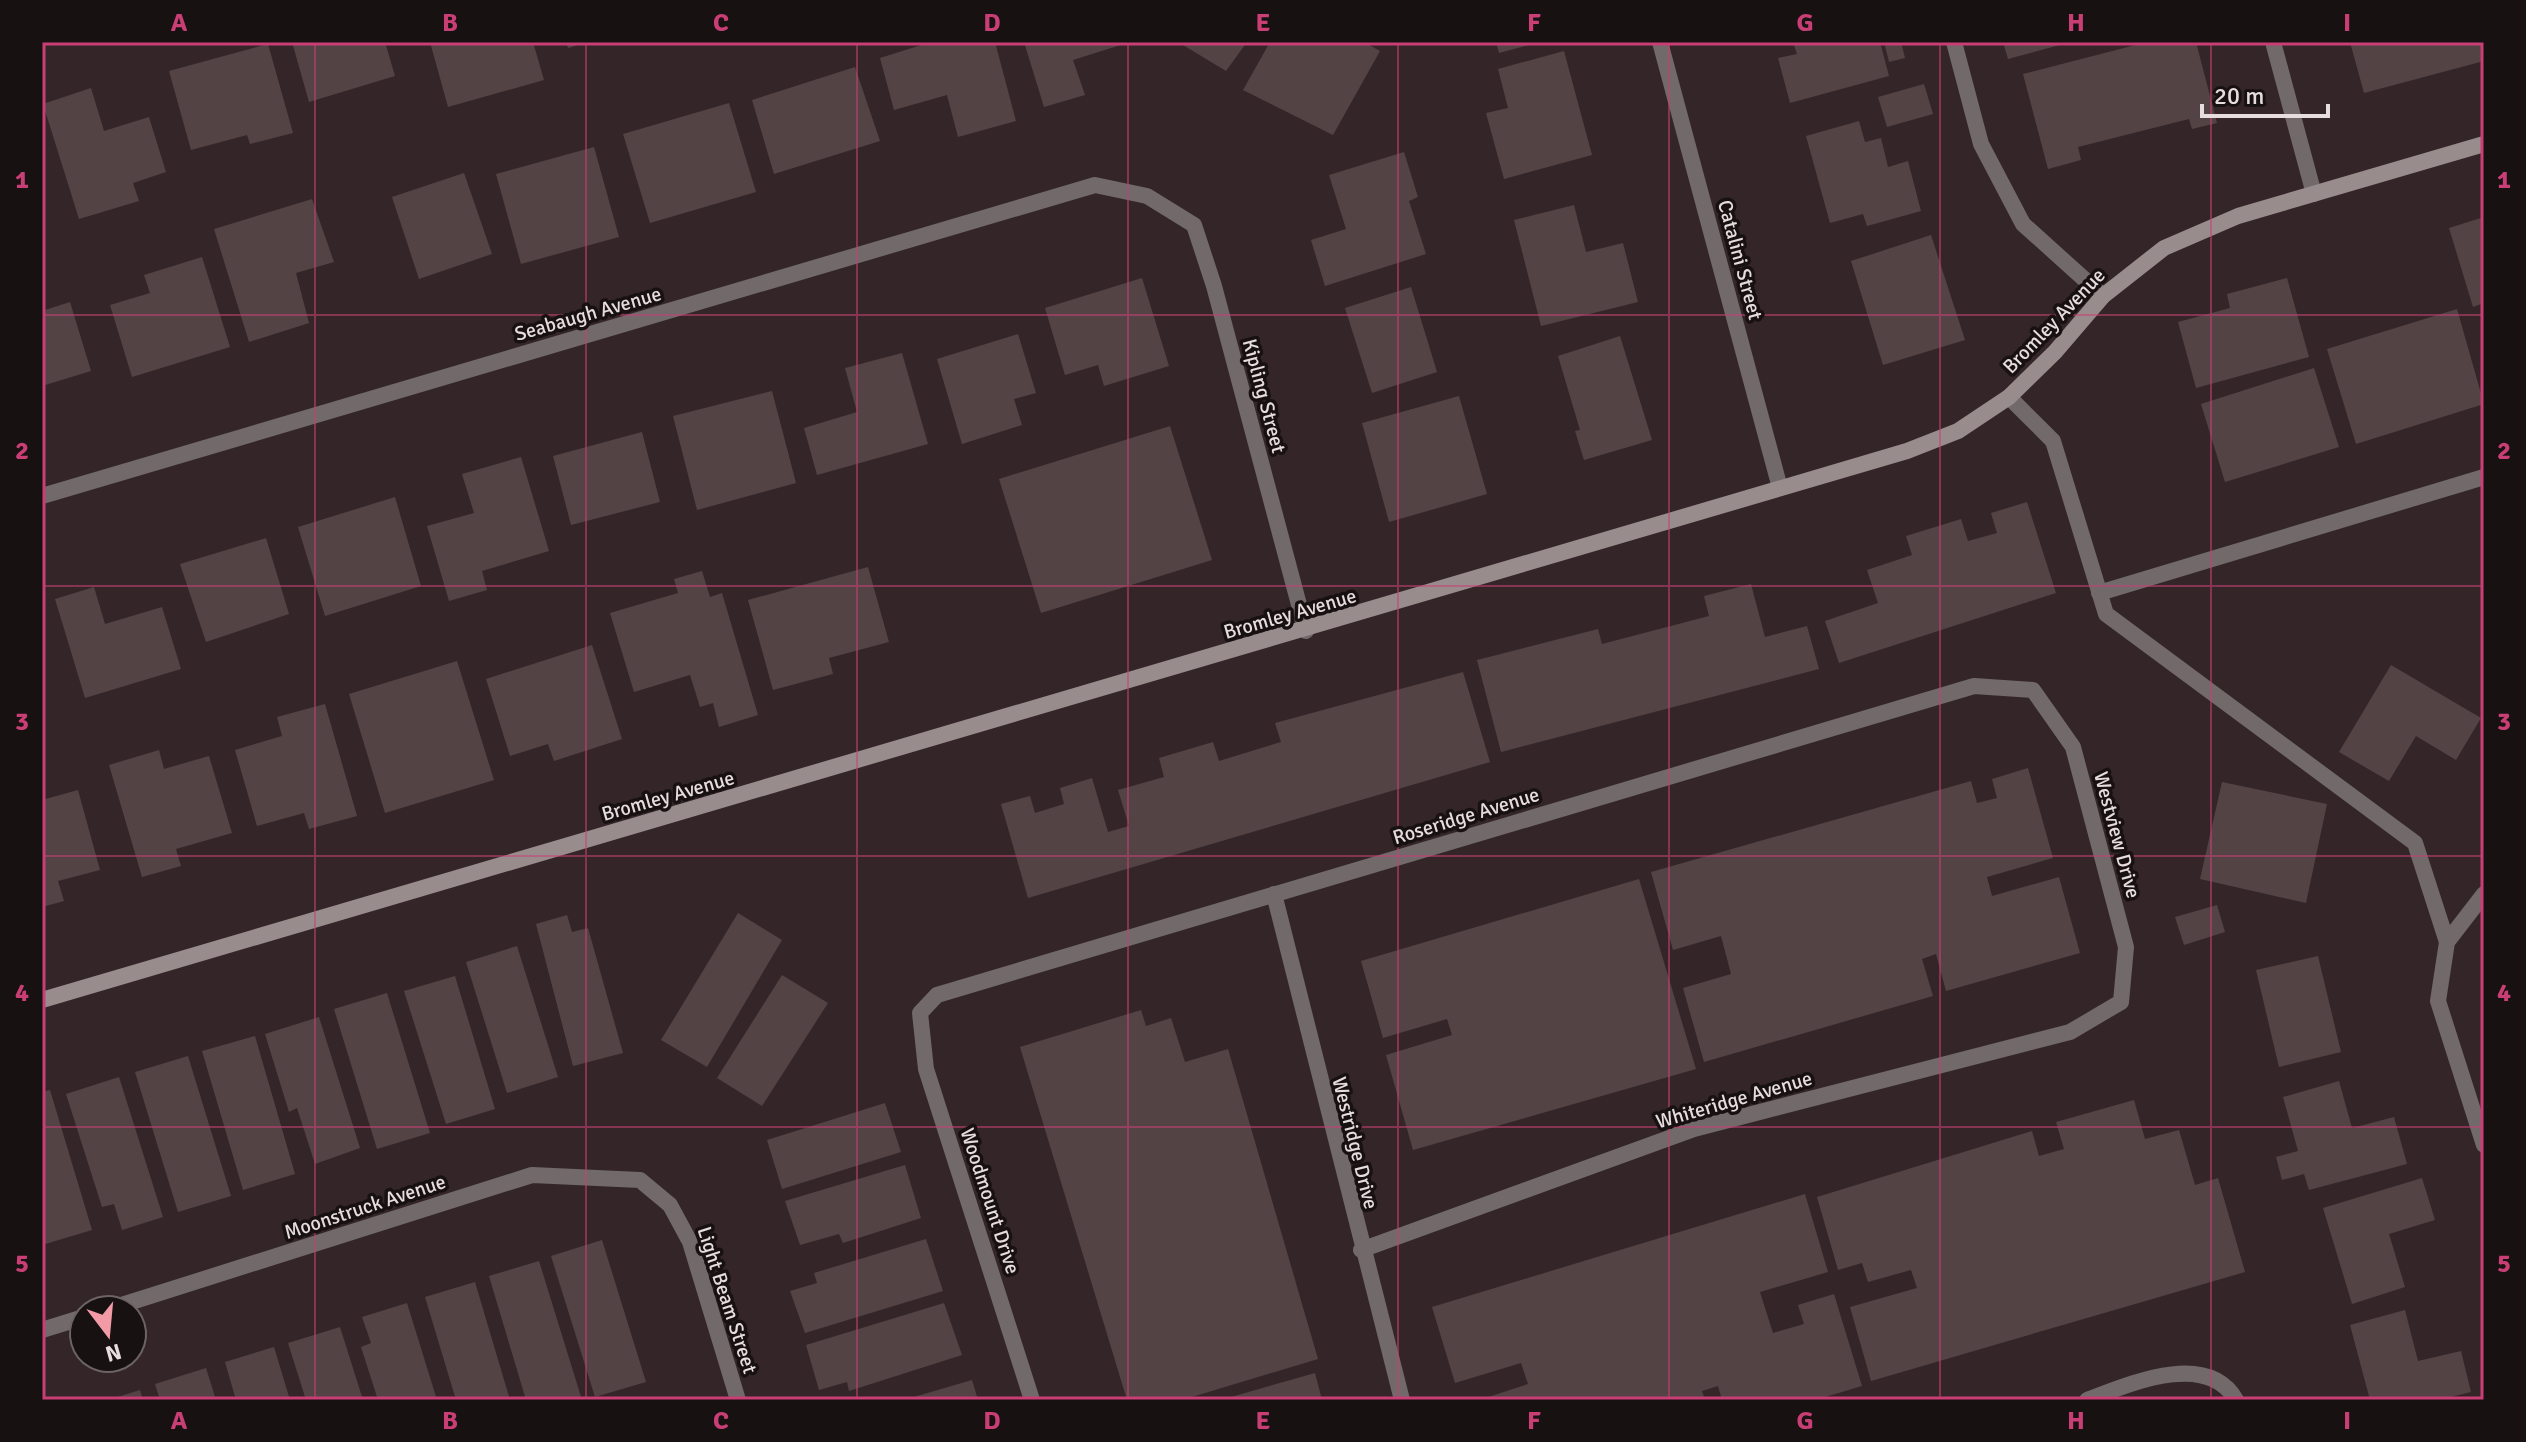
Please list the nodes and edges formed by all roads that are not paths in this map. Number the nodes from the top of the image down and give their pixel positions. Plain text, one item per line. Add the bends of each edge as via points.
1 (1660, 42) edge
2 (1954, 42) edge
3 (2273, 42) edge
4 (2484, 144) edge
5 (2314, 194) junction
6 (1147, 196) joint
7 (2103, 296) junction
8 (2009, 397) junction
9 (2484, 477) edge
10 (1780, 488) junction
11 (42, 496) edge
12 (2099, 593) junction
13 (1306, 631) junction
14 (2033, 690) joint
15 (1274, 894) junction
16 (2484, 894) edge
17 (2447, 942) junction
18 (42, 1000) edge
19 (2121, 1002) joint
20 (920, 1013) joint
21 (2484, 1145) edge
22 (640, 1180) joint
23 (1361, 1250) junction
24 (148, 1297) edge
25 (68, 1322) edge
26 (42, 1330) edge
27 (738, 1400) edge
28 (1032, 1400) edge
29 (1402, 1400) edge
30 (2087, 1400) edge
31 (2236, 1400) edge

1 - 10 street, Catalini Street
2 - 7 street via 1981,144 2023,224
3 - 5 street
4 - 5 street, Bromley Avenue
5 - 7 street, Bromley Avenue via 2238,216 2164,248
6 - 11 street, Seabaugh Avenue via 1095,185
6 - 13 street, Kipling Street via 1194,225
7 - 8 street, Bromley Avenue
8 - 10 street, Bromley Avenue via 1958,431
8 - 12 street via 2053,441
9 - 12 street
10 - 13 street, Bromley Avenue
12 - 17 street via 2106,614 2415,843
13 - 18 street, Bromley Avenue
14 - 15 street, Roseridge Avenue via 1974,686
14 - 19 street, Westview Drive via 2073,747 2126,947
15 - 20 street, Roseridge Avenue via 937,995
15 - 23 street, Westridge Drive
16 - 17 street
17 - 21 street via 2438,1001
19 - 23 street, Whiteridge Avenue via 2070,1032 1694,1129
20 - 28 street, Woodmount Drive via 926,1069
22 - 24 street, Moonstruck Avenue via 532,1175
22 - 27 street, Light Beam Street via 670,1205 690,1242
23 - 29 street, Westridge Drive
25 - 26 street
30 - 31 street via 2178,1372 2215,1381

